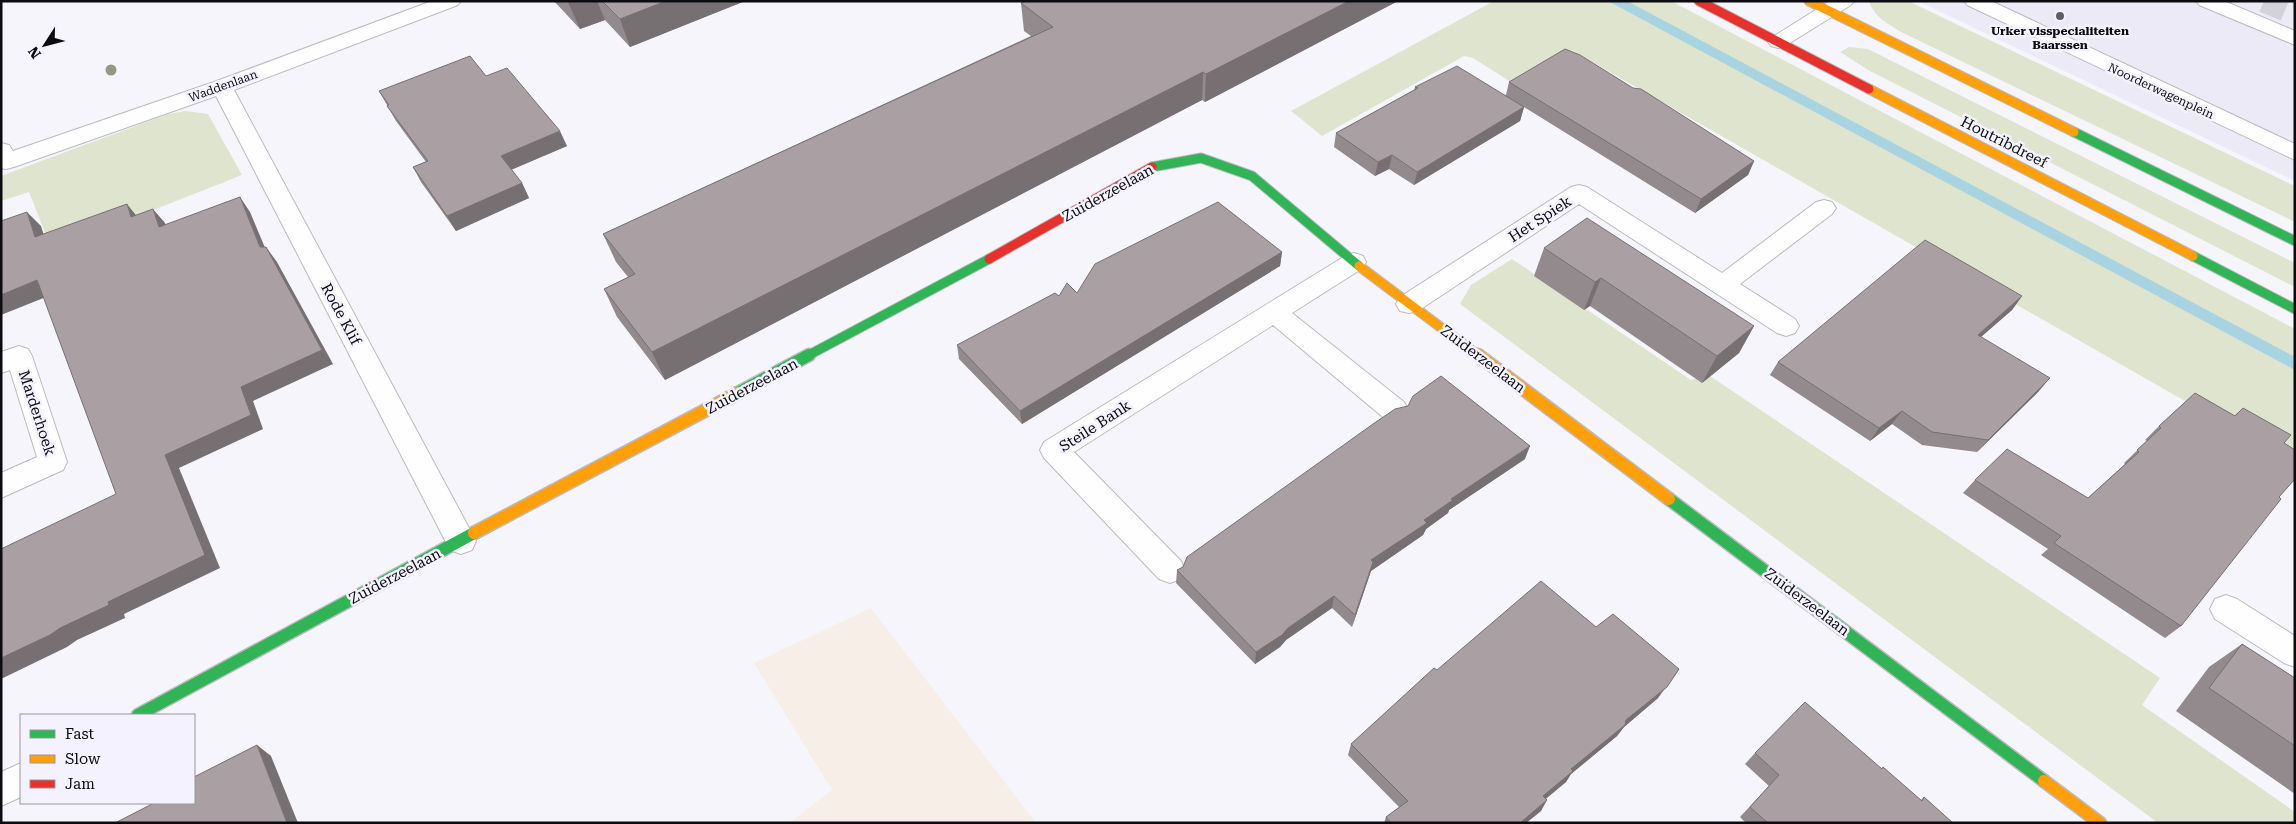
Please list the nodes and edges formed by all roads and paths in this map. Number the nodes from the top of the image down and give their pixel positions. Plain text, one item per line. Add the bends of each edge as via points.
1 (451, 1) edge
2 (1699, 1) edge
3 (1809, 1) edge
4 (1974, 1) edge
5 (2206, 1) edge
6 (1836, 6) edge
7 (2295, 40) edge
8 (1778, 42) junction
9 (222, 87) junction
10 (2295, 153) edge
11 (3, 158) edge
12 (1824, 208) dead end
13 (2295, 241) edge
14 (1354, 262) junction
15 (1720, 286) junction
16 (1409, 304) junction
17 (2295, 308) edge
18 (1274, 312) junction
19 (1786, 326) dead end
20 (1, 363) edge
21 (1394, 410) edge
22 (1, 486) edge
23 (461, 540) junction
24 (1170, 570) dead end
25 (2226, 609) dead end
26 (2295, 653) edge
27 (140, 714) edge
28 (20, 780) edge
29 (1, 790) edge
30 (2100, 823) edge

1 - 9 street, Waddenlaan
2 - 8 street, Houtribdreef
3 - 6 street
4 - 10 street, Noorderwagenplein
5 - 7 street
6 - 8 street
6 - 13 street
8 - 17 street, Houtribdreef
9 - 11 street, Waddenlaan
9 - 23 street, Rode Klif
12 - 15 street
14 - 16 street, Zuiderzeelaan
14 - 18 street, Steile Bank
14 - 23 street, Zuiderzeelaan via 1252,176 1201,158 1154,166 1002,252
15 - 16 street, Het Spiek via 1579,193
15 - 19 street, Het Spiek
16 - 30 street, Zuiderzeelaan
18 - 21 street
18 - 24 street, Steile Bank via 1054,450
20 - 22 street, Marderhoek via 19,356 53,462
23 - 27 street, Zuiderzeelaan
25 - 26 street
28 - 29 street

